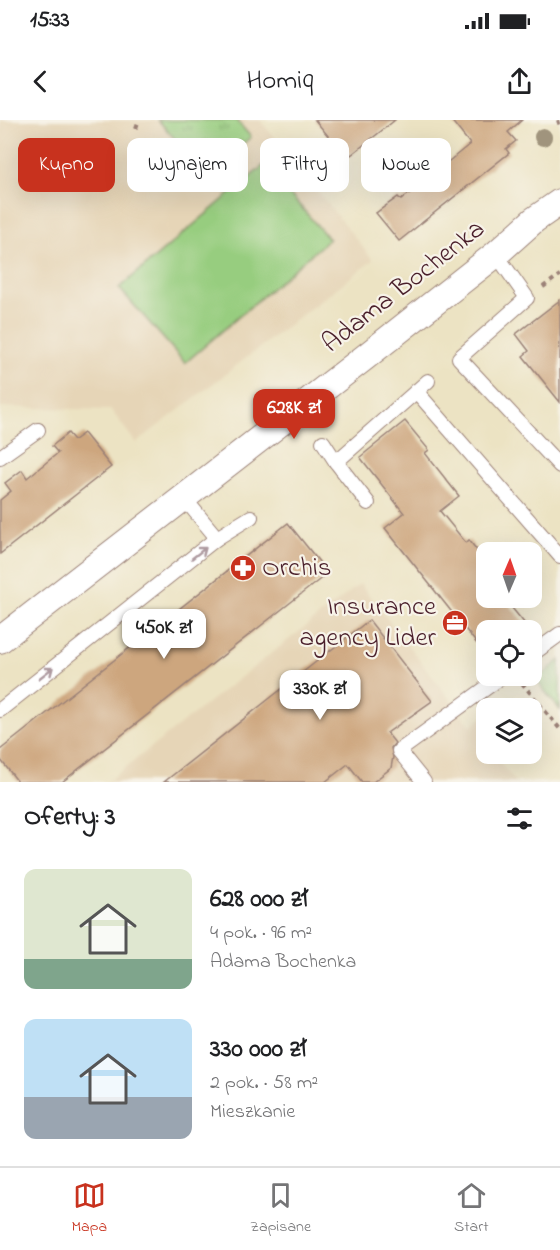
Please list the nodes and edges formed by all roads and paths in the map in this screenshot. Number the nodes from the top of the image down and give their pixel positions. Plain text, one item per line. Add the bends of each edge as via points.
1 (139, 120) edge
2 (558, 120) edge
3 (560, 126) edge
4 (136, 128) dead end
5 (560, 202) edge
6 (496, 254) junction
7 (428, 381) dead end
8 (416, 391) junction
9 (38, 430) dead end
10 (323, 442) dead end
11 (0, 457) edge
12 (336, 462) junction
13 (560, 466) edge
14 (184, 498) junction
15 (368, 503) dead end
16 (251, 517) dead end
17 (218, 538) junction
18 (560, 556) edge
19 (560, 634) edge
20 (0, 640) edge
21 (542, 647) edge
22 (489, 686) edge
23 (525, 686) edge
24 (0, 710) edge
25 (560, 729) edge
26 (424, 782) edge

1 - 4 path
2 - 3 path
5 - 6 street, Adama Bochenka
6 - 13 lane via 527,298 459,358
6 - 14 street, Adama Bochenka
7 - 8 lane
8 - 12 lane
8 - 18 lane
9 - 11 lane
10 - 12 lane
12 - 15 lane
14 - 17 lane
14 - 20 street, Adama Bochenka
16 - 17 lane
24 -> 17 lane
19 - 21 lane
22 - 26 lane via 399,751
23 - 25 path

